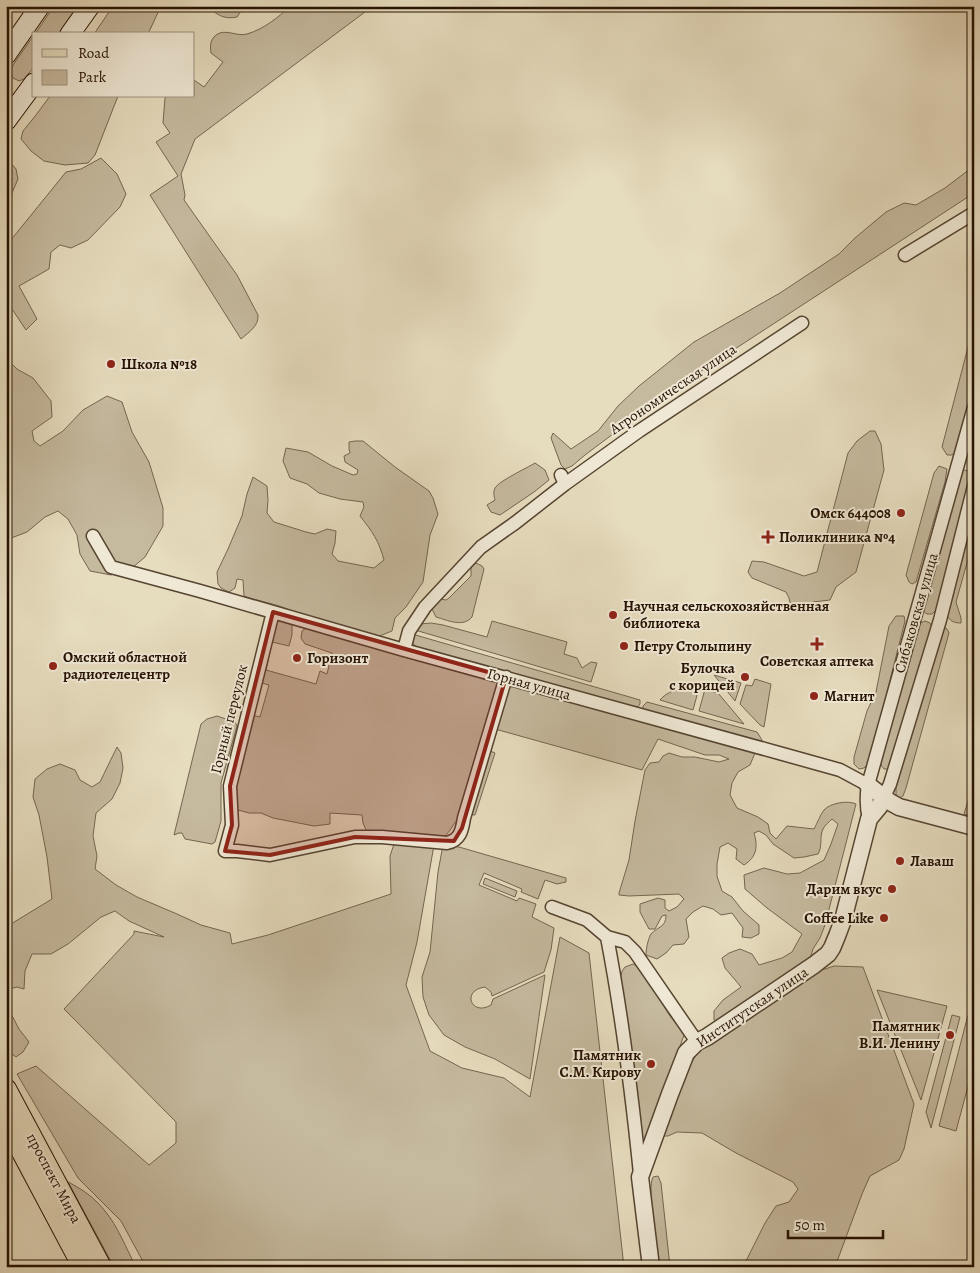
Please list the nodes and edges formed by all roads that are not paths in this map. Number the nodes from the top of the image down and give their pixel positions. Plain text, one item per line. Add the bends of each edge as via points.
1 (40, 6) edge
2 (90, 6) edge
3 (71, 32) edge
4 (6, 55) edge
5 (32, 86) edge
6 (6, 121) edge
7 (974, 213) edge
8 (905, 255) dead end
9 (802, 323) dead end
10 (974, 406) edge
11 (974, 486) edge
12 (93, 536) dead end
13 (273, 612) junction
14 (404, 650) junction
15 (506, 677) junction
16 (868, 785) junction
17 (884, 797) junction
18 (869, 819) junction
19 (974, 827) edge
20 (552, 907) dead end
21 (607, 937) junction
22 (828, 954) joint
23 (697, 1042) junction
24 (6, 1089) edge
25 (6, 1122) edge
26 (640, 1177) junction
27 (83, 1267) edge
28 (101, 1267) edge
29 (651, 1267) edge

1 - 4 main road
2 - 3 main road
5 - 6 main road
7 - 8 street
9 - 14 street, Агрономическая улица via 563,480 515,523 481,547 425,607 408,631
10 - 16 street, Сибаковская улица
11 - 17 street, Сибаковская улица via 940,620
12 - 13 street, Горная улица via 111,567
13 - 14 street, Горная улица
13 - 15 street, Горный переулок via 230,786 232,824 226,851 270,855 355,837 454,841 462,828
14 - 15 street, Горная улица
15 - 16 street, Горная улица via 840,770
16 - 17 street, Горная улица
16 - 18 street, Сибаковская улица via 866,807
17 - 18 street, Сибаковская улица
17 - 19 street, Горная улица via 899,807
18 - 22 street, Сибаковская улица via 843,920
20 - 21 street via 587,920
21 - 23 street via 625,942 636,952
21 - 26 street, Институтская улица via 631,1089
22 - 23 street, Институтская улица
23 - 26 street, Институтская улица via 686,1053
24 - 28 main road, проспект Мира
25 - 27 main road, проспект Мира
26 - 29 street, Институтская улица

